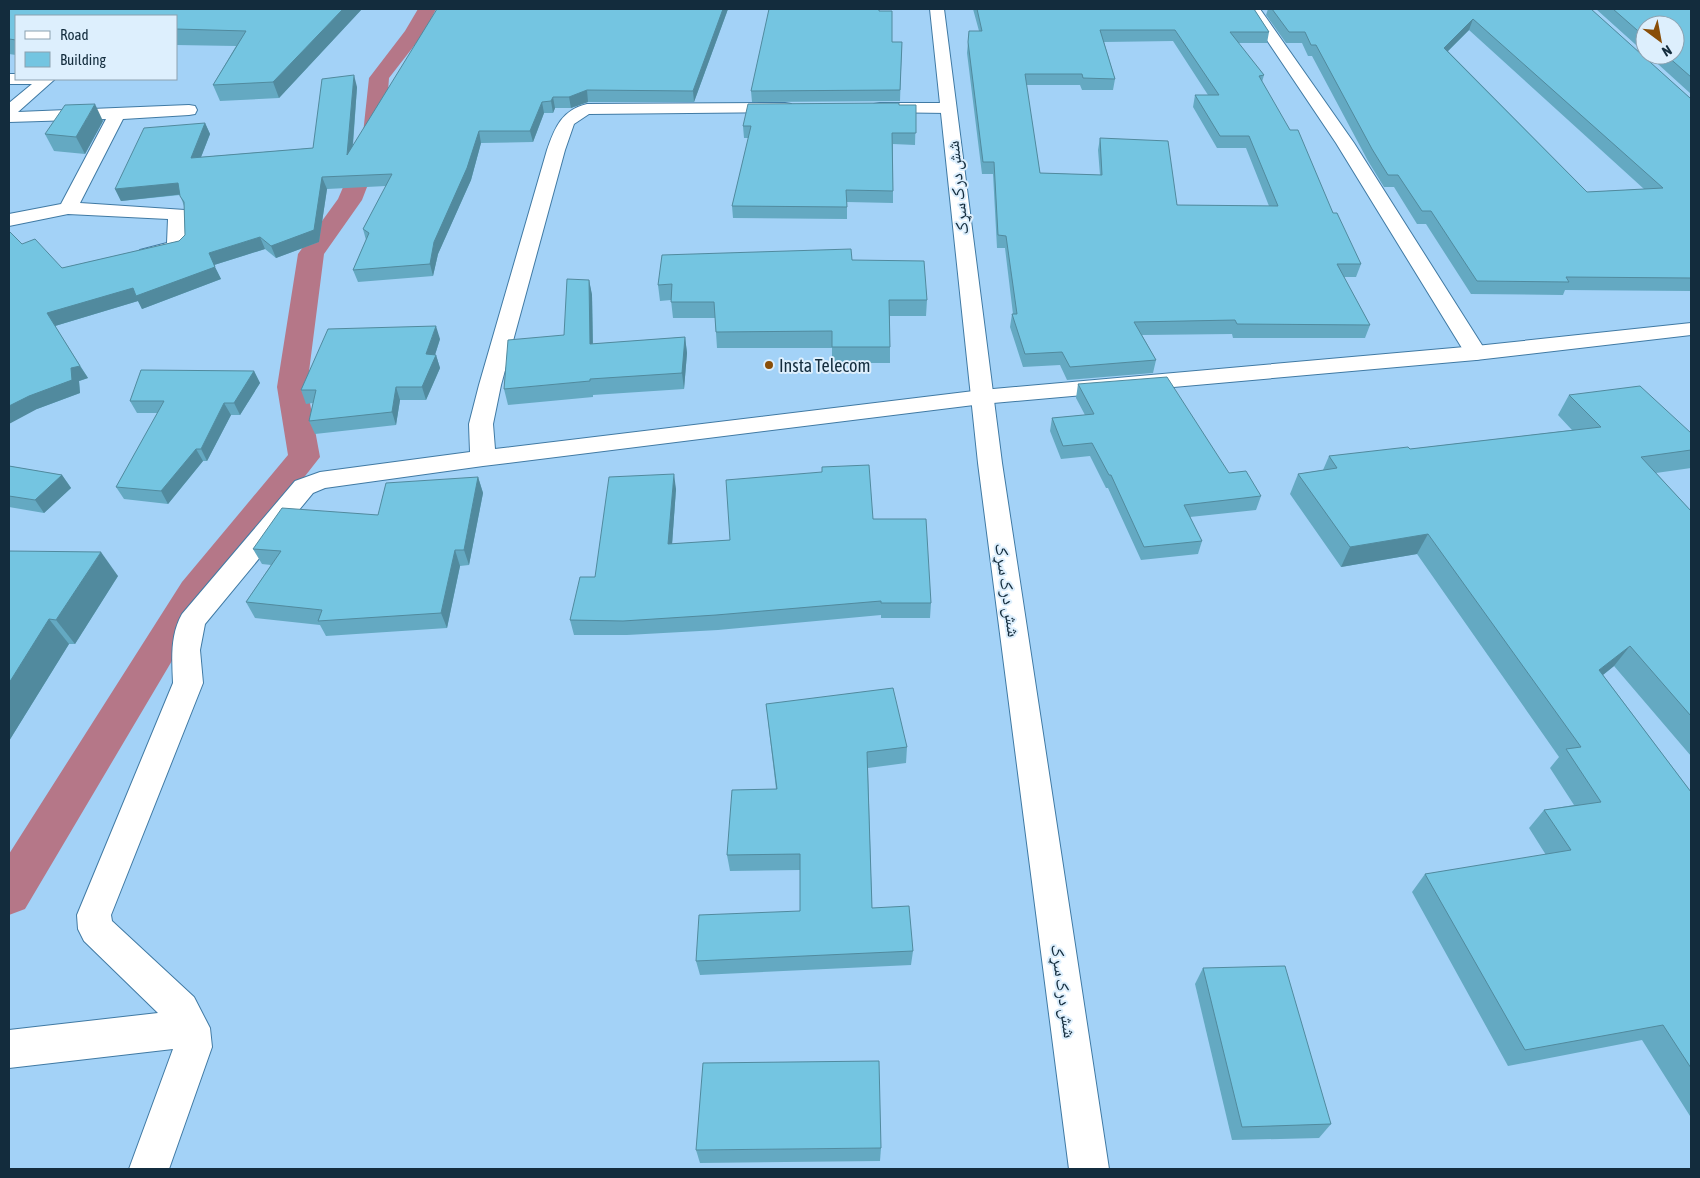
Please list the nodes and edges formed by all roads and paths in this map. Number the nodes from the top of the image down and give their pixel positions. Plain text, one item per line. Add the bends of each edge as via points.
1 (937, 9) edge
2 (1253, 9) edge
3 (45, 80) edge
4 (801, 108) edge
5 (860, 108) edge
6 (948, 108) junction
7 (189, 110) dead end
8 (9, 111) edge
9 (117, 114) junction
10 (9, 117) edge
11 (68, 208) junction
12 (9, 220) edge
13 (132, 258) edge
14 (1691, 330) edge
15 (1476, 353) junction
16 (982, 397) junction
17 (483, 458) junction
18 (191, 1028) junction
19 (14, 1049) edge
20 (149, 1169) edge
21 (1089, 1169) edge

1 - 6 street, شش درک سړک
2 - 15 street via 1345,143
3 - 8 street
4 - 17 street via 587,109 568,118 556,150 490,384 481,424
5 - 6 street
6 - 16 street, شش درک سړک
7 - 9 street
9 - 10 street
9 - 11 street
11 - 12 street
11 - 13 street via 178,214 177,246
14 - 15 street
15 - 16 street
16 - 17 street
16 - 21 street, شش درک سړک
17 - 18 street via 320,480 304,487 192,621 186,650 188,683 94,915 96,929 181,1010
18 - 19 street
18 - 20 street via 193,1047

